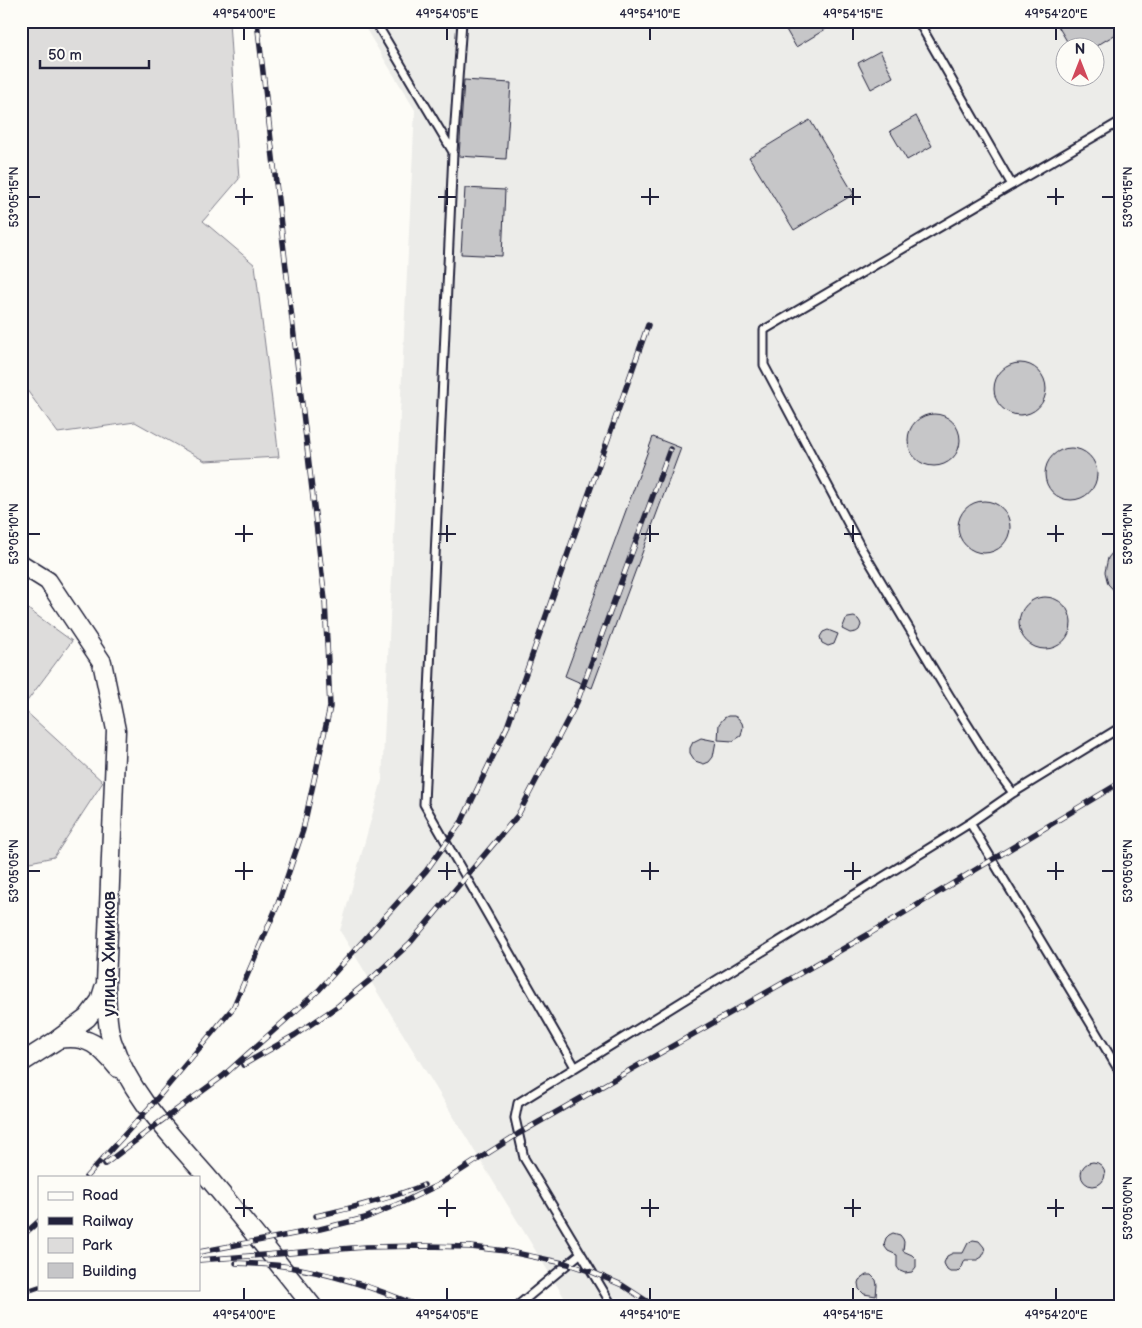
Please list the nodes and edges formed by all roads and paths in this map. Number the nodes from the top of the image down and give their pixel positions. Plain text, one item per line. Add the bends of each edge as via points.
1 (375, 21) edge
2 (462, 21) edge
3 (918, 21) edge
4 (1121, 121) edge
5 (453, 152) junction
6 (1012, 185) junction
7 (21, 564) edge
8 (1121, 727) edge
9 (1013, 793) junction
10 (970, 823) junction
11 (106, 984) junction
12 (57, 1040) junction
13 (21, 1062) edge
14 (575, 1067) junction
15 (1121, 1074) edge
16 (132, 1085) junction
17 (581, 1253) junction
18 (313, 1307) edge
19 (516, 1307) edge
20 (613, 1307) edge

1 - 5 lane
2 - 5 lane
3 - 6 lane
4 - 6 lane
5 - 14 lane via 424,804
6 - 9 lane via 764,330 764,364 860,546 954,703
7 - 11 street, улица Химиков via 48,581 102,662 112,710 116,730
8 - 9 lane
9 - 10 lane
10 - 14 lane
10 - 15 lane
11 - 12 street via 100,1001 87,1018
11 - 16 street, улица Химиков via 112,1039
12 - 13 street
12 - 16 street via 70,1037 95,1044
14 - 17 lane via 518,1103 515,1118 524,1158
16 - 18 street, улица Химиков
17 - 19 lane
17 - 20 lane

